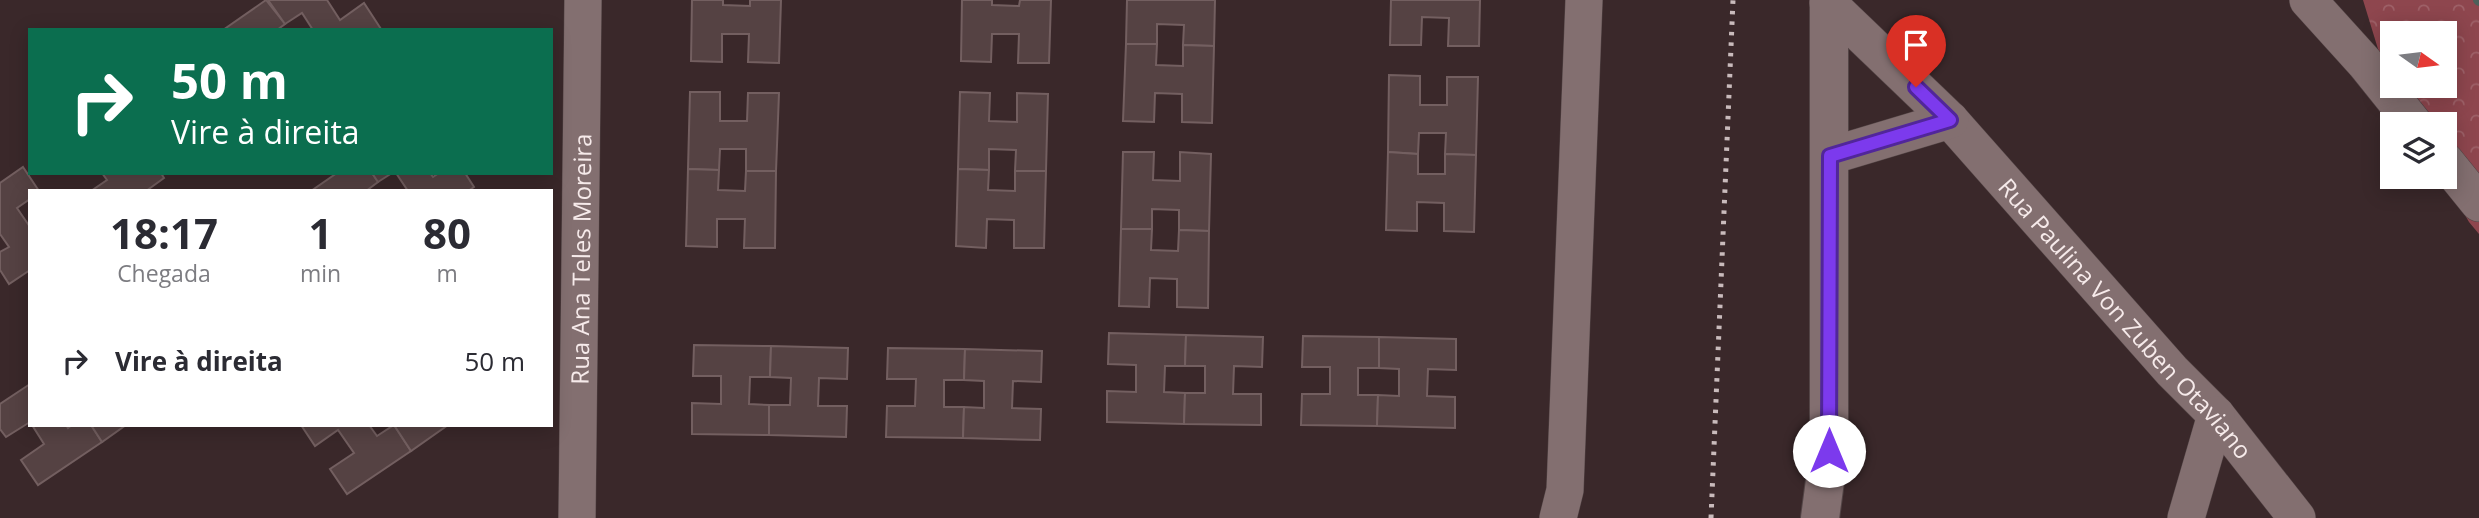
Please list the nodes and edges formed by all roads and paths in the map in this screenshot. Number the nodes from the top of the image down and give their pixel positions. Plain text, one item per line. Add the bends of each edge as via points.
1 (583, 0) edge
2 (1584, 0) edge
3 (2308, 0) edge
4 (1829, 1) edge
5 (2404, 112) edge
6 (1950, 120) junction
7 (1830, 156) junction
8 (2457, 176) edge
9 (2479, 203) edge
10 (2216, 415) junction
11 (577, 518) edge
12 (1558, 518) edge
13 (1820, 518) edge
14 (2186, 518) edge
15 (2297, 518) edge

1 - 11 street, Rua Ana Teles Moreira
2 - 12 street via 1565,490
3 - 5 street
4 - 6 street, Rua Paulina Von Zuben Otaviano
4 - 7 street
6 - 7 street
6 - 10 street, Rua Paulina Von Zuben Otaviano
7 - 13 street via 1829,451
8 - 9 street
10 - 14 street
10 - 15 street, Rua Paulina Von Zuben Otaviano

